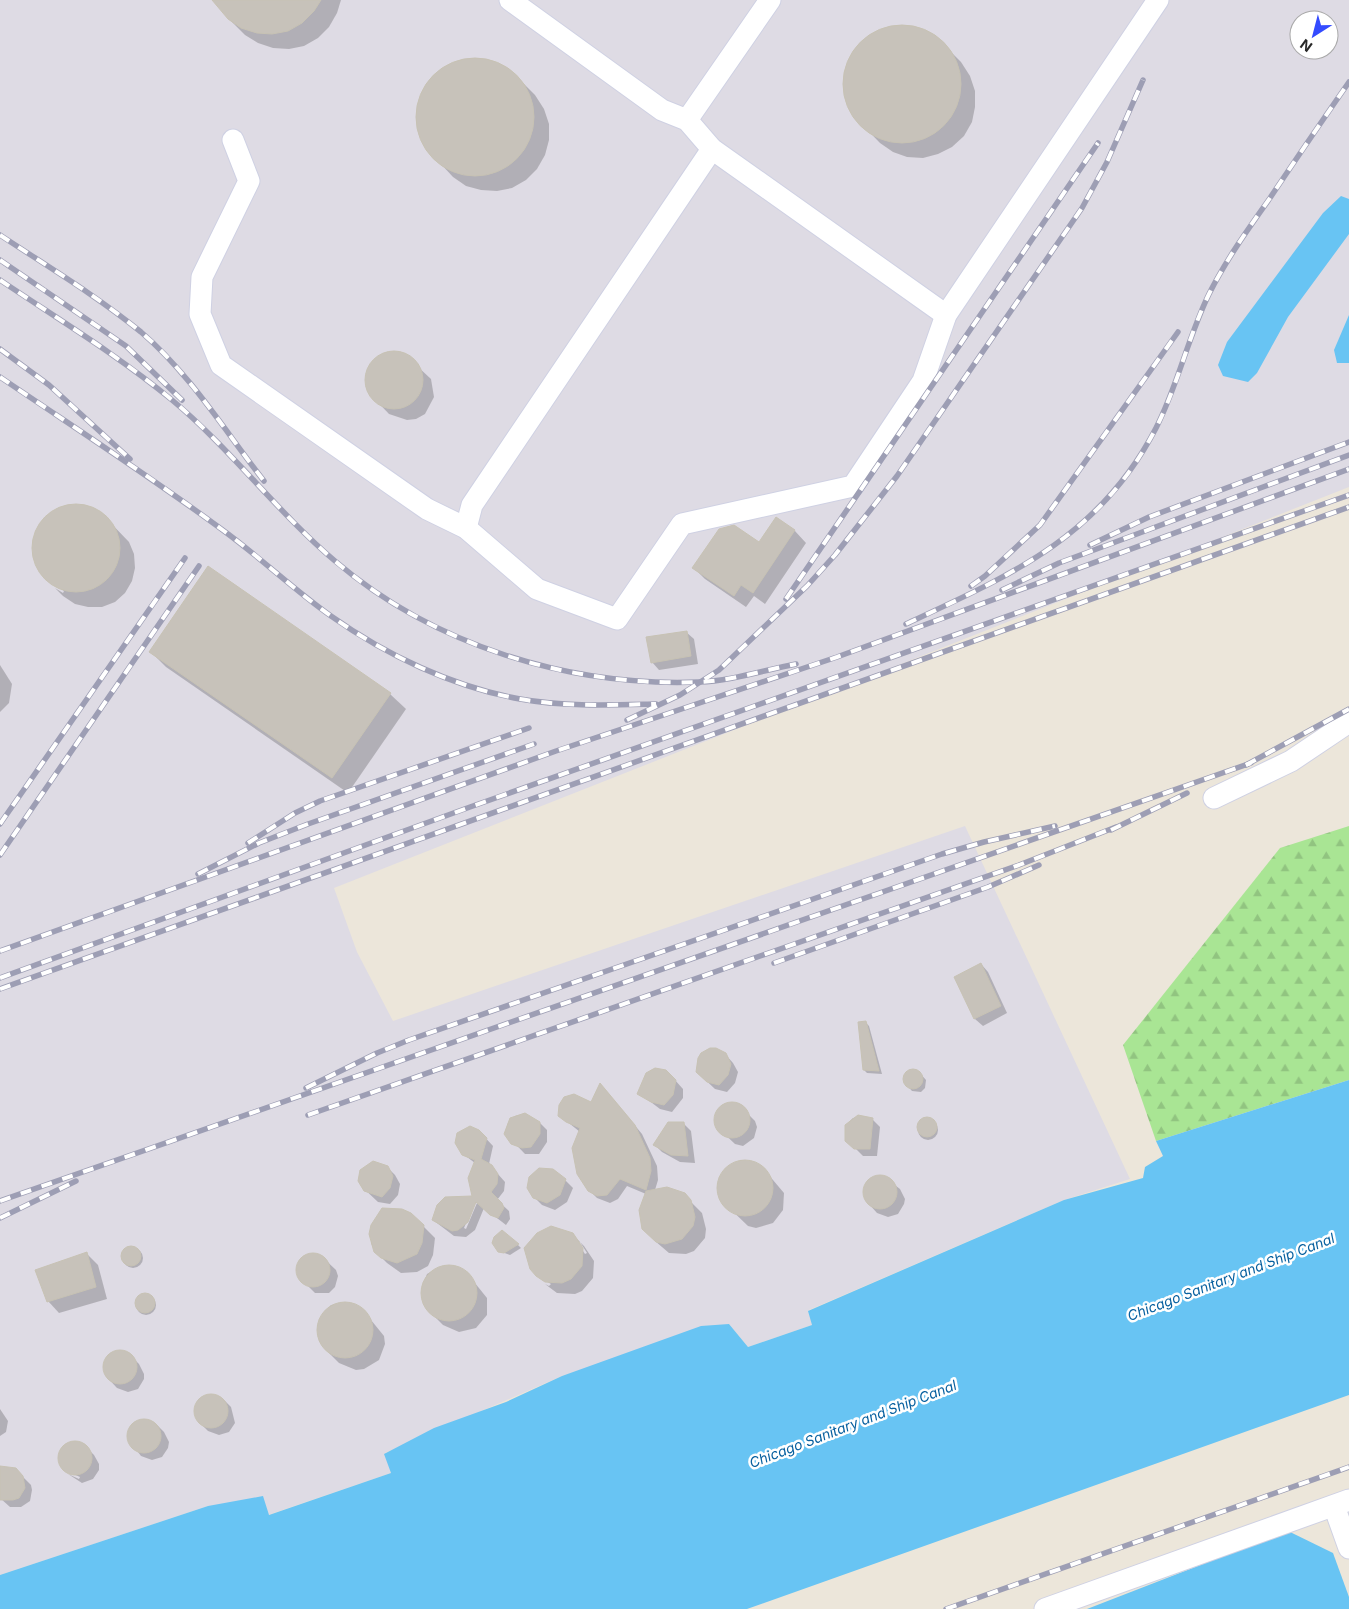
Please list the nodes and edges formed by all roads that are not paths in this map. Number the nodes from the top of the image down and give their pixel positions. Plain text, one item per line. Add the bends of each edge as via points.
1 (510, 0) edge
2 (770, 0) edge
3 (1158, 0) edge
4 (687, 120) junction
5 (233, 140) dead end
6 (712, 149) junction
7 (946, 315) junction
8 (466, 528) junction
9 (1349, 722) edge
10 (1214, 798) dead end
11 (1342, 1503) edge
12 (1349, 1548) edge
13 (1045, 1609) edge

1 - 4 lane via 662,110
2 - 4 lane
3 - 7 lane
4 - 6 lane
5 - 8 lane via 249,181 202,277 200,314 221,365 427,509
6 - 7 lane
6 - 8 lane via 472,505
7 - 8 lane via 923,381 853,486 682,524 617,619 537,588
9 - 10 lane via 1291,761
11 - 12 lane
11 - 13 lane

